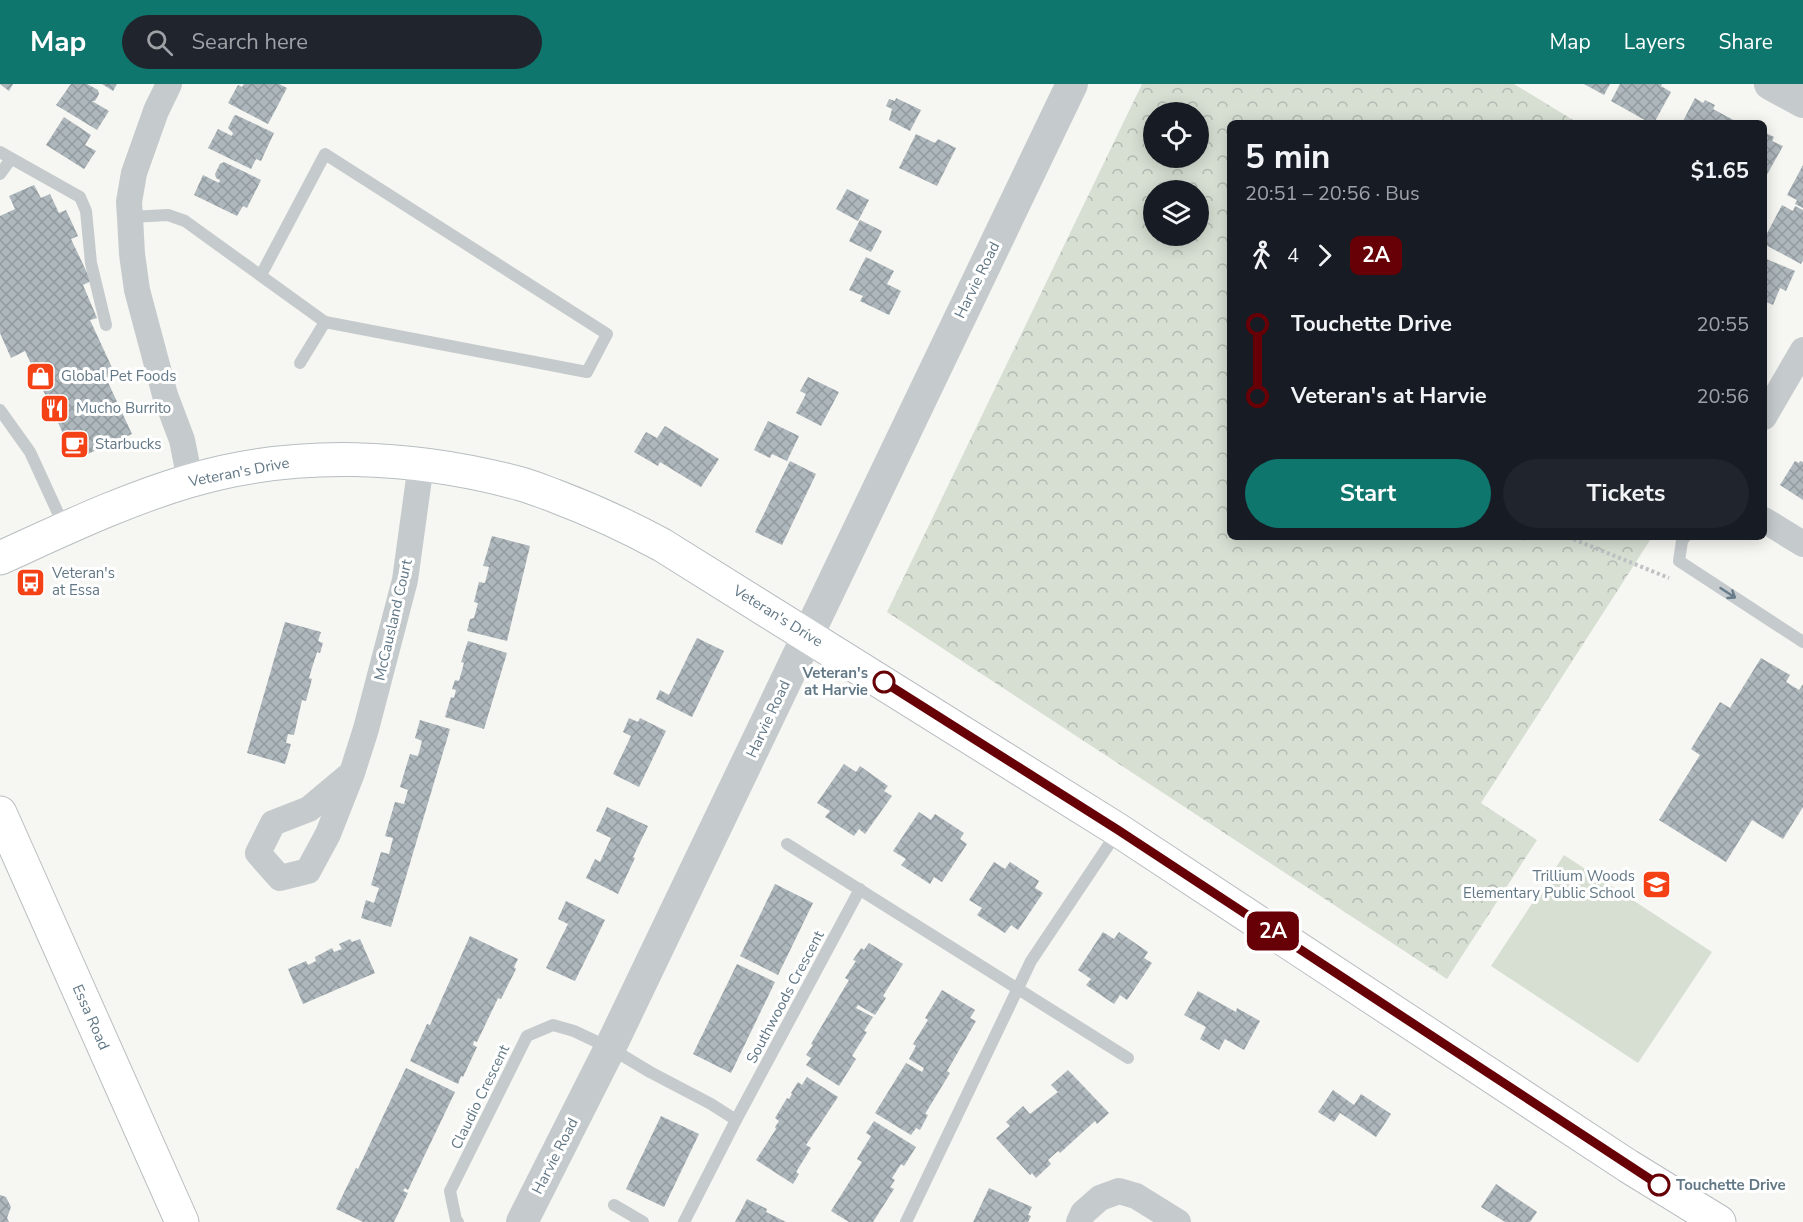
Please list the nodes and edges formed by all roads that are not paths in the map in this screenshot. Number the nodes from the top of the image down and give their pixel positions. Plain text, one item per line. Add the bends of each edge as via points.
1 (169, 84) edge
2 (1072, 84) edge
3 (1770, 84) edge
4 (1803, 102) edge
5 (5, 155) edge
6 (0, 174) edge
7 (130, 217) junction
8 (261, 275) junction
9 (325, 321) junction
10 (106, 325) dead end
11 (1803, 350) edge
12 (300, 363) dead end
13 (0, 410) edge
14 (1767, 412) edge
15 (421, 464) junction
16 (190, 480) junction
17 (1767, 522) edge
18 (65, 528) junction
19 (1683, 540) edge
20 (1803, 544) edge
21 (0, 558) edge
22 (807, 634) junction
23 (1803, 642) edge
24 (352, 773) dead end
25 (0, 813) edge
26 (1118, 830) junction
27 (787, 844) dead end
28 (860, 889) junction
29 (1018, 988) junction
30 (610, 1048) junction
31 (1128, 1058) dead end
32 (736, 1120) junction
33 (614, 1204) dead end
34 (182, 1222) edge
35 (458, 1222) edge
36 (522, 1222) edge
37 (643, 1222) edge
38 (684, 1222) edge
39 (906, 1222) edge
40 (1079, 1222) edge
41 (1178, 1222) edge
42 (1719, 1222) edge

1 - 7 street via 134,173
2 - 22 street, Harvie Road
3 - 4 street
5 - 6 lane
5 - 10 lane via 80,197 87,211 91,263
7 - 8 lane via 168,215 185,221
7 - 16 street via 137,290
8 - 9 lane
8 - 9 lane via 325,154 607,334 587,372
9 - 12 lane
11 - 14 street
13 - 18 lane via 30,452
15 - 16 main road, Veteran's Drive via 287,461
15 - 22 main road, Veteran's Drive via 523,485 626,525
15 - 24 street, McCausland Court via 405,580
16 - 18 main road, Veteran's Drive
17 - 20 street
18 - 21 main road, Veteran's Drive
19 -> 23 lane via 1679,561
22 - 26 main road, Veteran's Drive
22 - 30 street, Harvie Road
25 - 34 main road, Essa Road
26 - 29 lane via 1031,961
26 - 42 main road, Veteran's Drive
27 - 28 lane
28 - 29 lane
28 - 32 lane, Southwoods Crescent
29 - 31 lane
29 - 39 lane
30 - 32 lane
30 - 35 lane, Claudio Crescent via 553,1025 527,1036 450,1191
30 - 36 street, Harvie Road
32 - 38 lane, Southwoods Crescent
33 - 37 lane
40 - 41 street via 1100,1198 1119,1191 1136,1196

